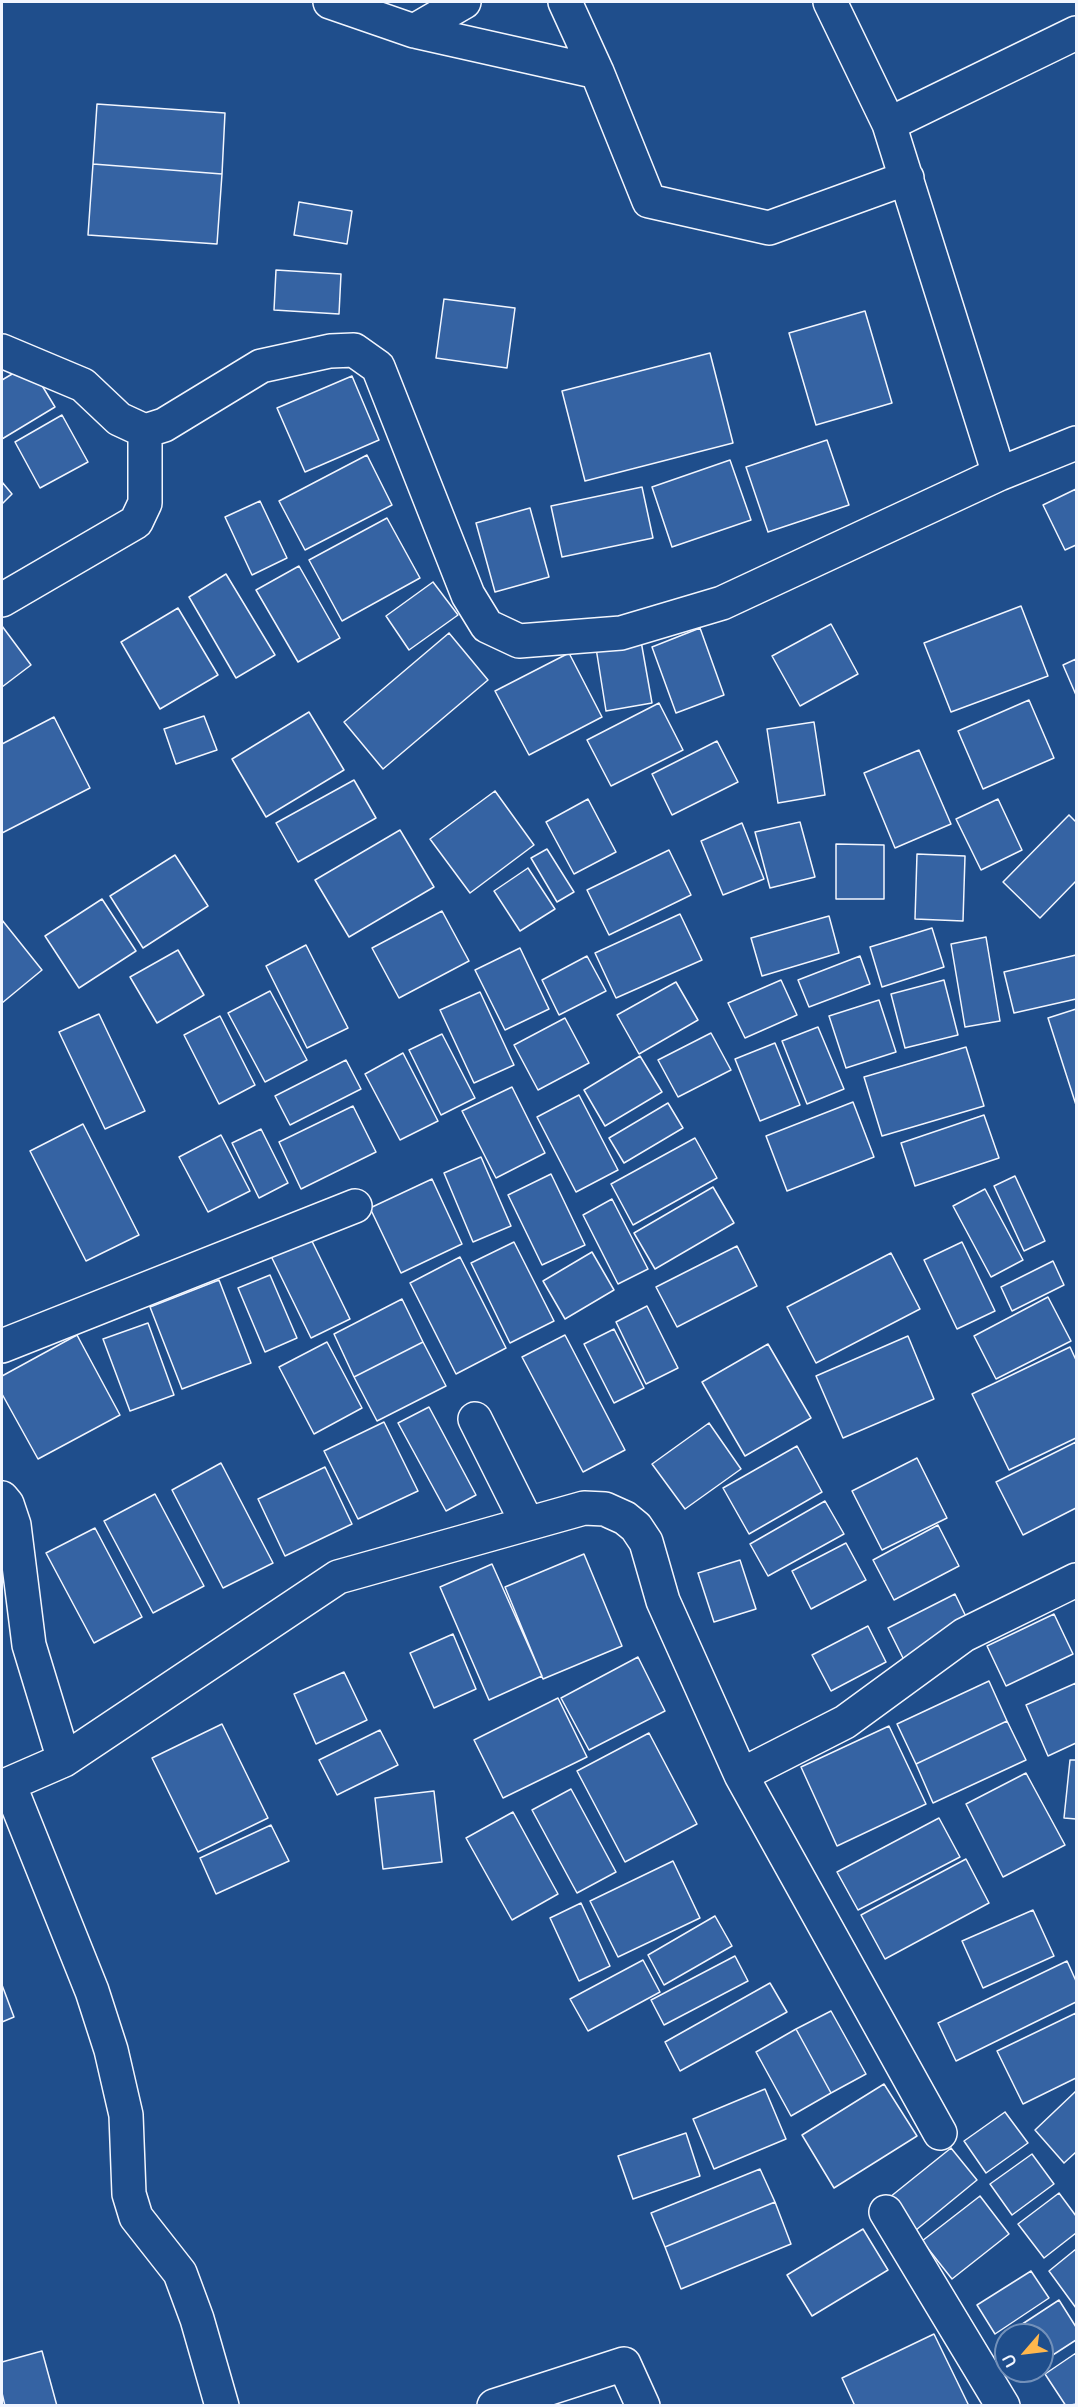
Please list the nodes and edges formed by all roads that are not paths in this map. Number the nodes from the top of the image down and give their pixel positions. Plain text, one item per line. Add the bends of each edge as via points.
1 (330, 2) edge
2 (464, 2) edge
3 (565, 2) edge
4 (830, 2) edge
5 (414, 31) junction
6 (1077, 33) edge
7 (597, 72) junction
8 (889, 124) junction
9 (907, 178) junction
10 (2, 351) edge
11 (145, 431) junction
12 (1077, 443) edge
13 (999, 474) junction
14 (2, 600) edge
15 (355, 1206) dead end
16 (2, 1346) edge
17 (475, 1419) dead end
18 (2, 1498) edge
19 (527, 1523) junction
20 (1077, 1580) edge
21 (64, 1760) junction
22 (741, 1776) junction
23 (5, 1785) edge
24 (940, 2133) dead end
25 (886, 2212) dead end
26 (222, 2406) edge
27 (494, 2406) edge
28 (643, 2406) edge
29 (1003, 2406) edge

1 - 5 street
2 - 5 street
3 - 7 street
4 - 8 street
5 - 7 street
6 - 8 street
7 - 9 street via 649,201 768,228
8 - 9 street
9 - 13 street
10 - 11 street via 83,385 119,418
11 - 13 street via 164,425 261,366 330,351 354,350 378,367 468,595 487,626 519,641 621,633 722,603
11 - 14 street via 145,503 136,522
12 - 13 street
15 - 16 street
17 - 19 street
18 - 21 street via 14,1525 29,1645
19 - 21 street via 338,1577
19 - 22 street via 584,1508 605,1509 636,1527 646,1542 663,1601
20 - 22 street via 964,1635 845,1722
21 - 23 street
22 - 24 street
23 - 26 street via 92,1991 111,2050 126,2115 129,2194 136,2217 180,2273
25 - 29 street
27 - 28 street via 624,2364

